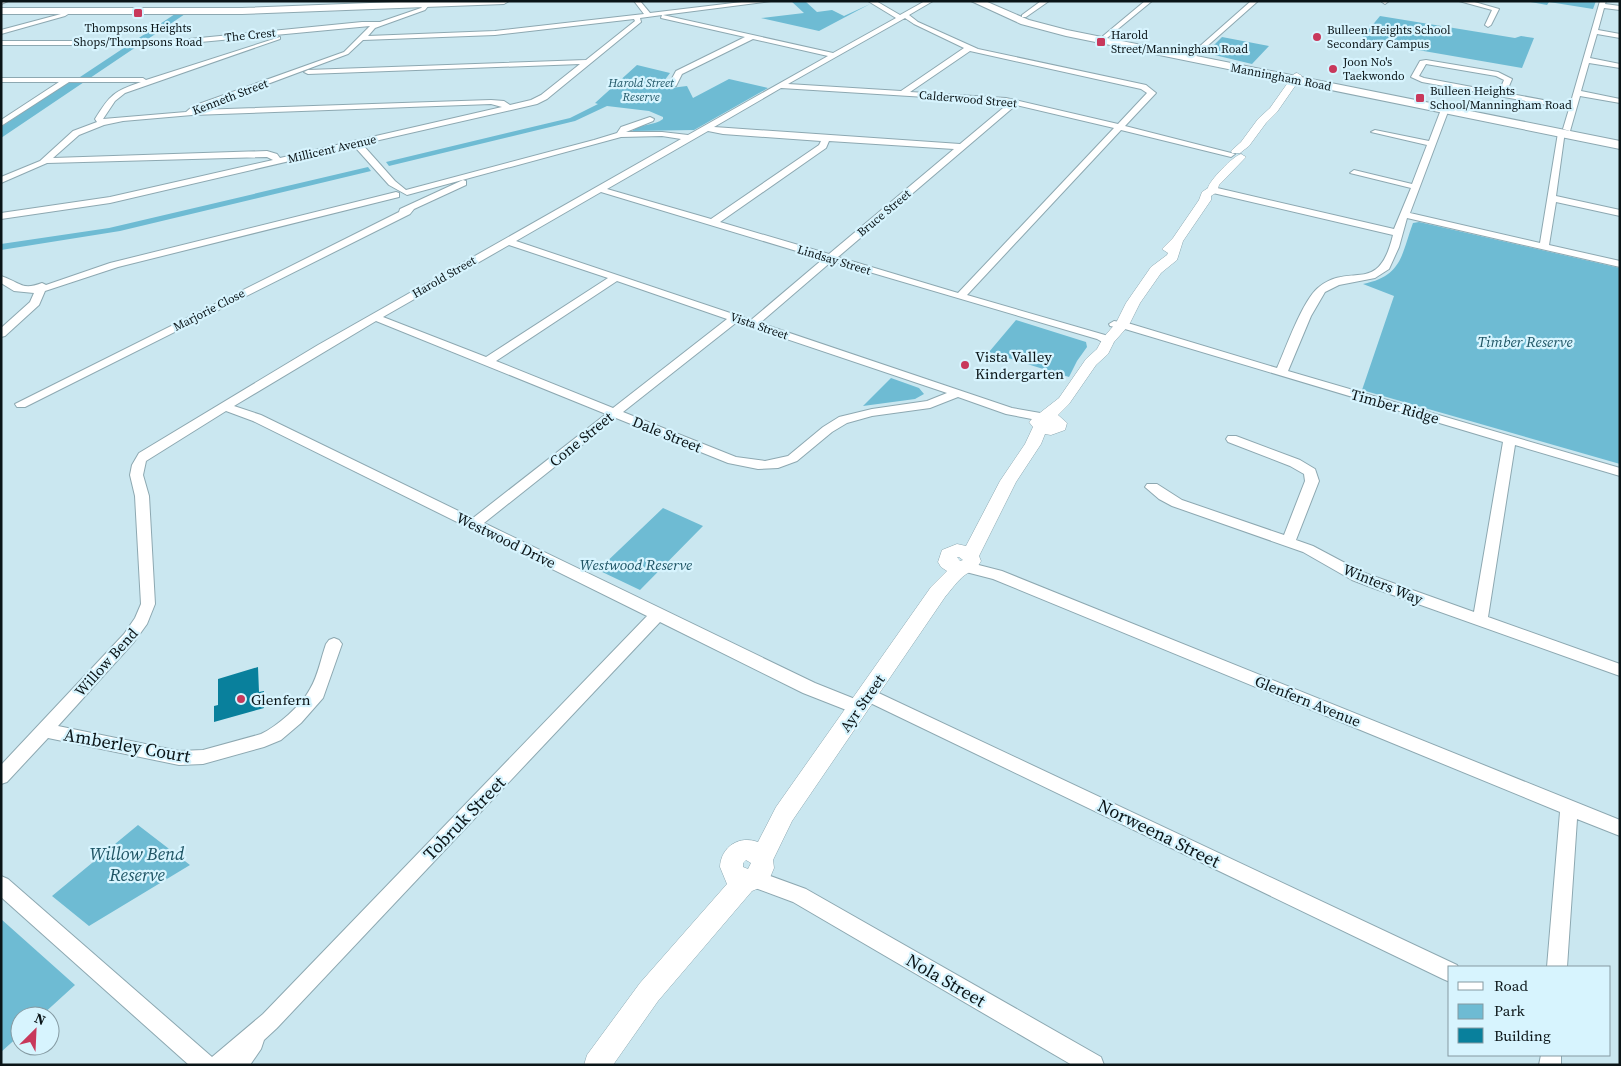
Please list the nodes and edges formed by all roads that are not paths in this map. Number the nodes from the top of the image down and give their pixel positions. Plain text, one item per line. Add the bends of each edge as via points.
1 (6, 1) edge
2 (463, 1) edge
3 (504, 1) edge
4 (637, 1) edge
5 (768, 1) edge
6 (871, 1) edge
7 (930, 1) edge
8 (976, 1) edge
9 (987, 1) edge
10 (1046, 1) edge
11 (1149, 1) edge
12 (1254, 1) edge
13 (1462, 1) edge
14 (1, 2) edge
15 (432, 3) edge
16 (1602, 4) edge
17 (1620, 8) edge
18 (1, 9) edge
19 (71, 10) junction
20 (647, 13) junction
21 (661, 14) junction
22 (1024, 16) junction
23 (903, 17) junction
24 (636, 18) junction
25 (378, 24) junction
26 (1479, 24) dead end
27 (1488, 25) junction
28 (1497, 27) dead end
29 (292, 31) junction
30 (1, 32) edge
31 (1595, 32) junction
32 (1620, 36) edge
33 (751, 37) junction
34 (1105, 37) junction
35 (362, 38) junction
36 (1, 43) edge
37 (970, 48) junction
38 (1198, 54) junction
39 (835, 55) junction
40 (1587, 60) junction
41 (587, 62) junction
42 (1620, 66) edge
43 (294, 72) junction
44 (1295, 78) junction
45 (1, 80) edge
46 (68, 80) junction
47 (154, 80) junction
48 (673, 84) dead end
49 (782, 86) junction
50 (903, 93) junction
51 (1578, 93) junction
52 (1501, 96) junction
53 (1620, 101) edge
54 (1015, 102) junction
55 (509, 108) junction
56 (1445, 109) junction
57 (1573, 110) junction
58 (188, 114) junction
59 (650, 118) dead end
60 (2, 122) edge
61 (102, 123) junction
62 (1121, 127) junction
63 (706, 129) junction
64 (1565, 131) junction
65 (1375, 132) dead end
66 (620, 135) junction
67 (689, 138) junction
68 (826, 138) junction
69 (1620, 140) edge
70 (358, 143) junction
71 (1432, 144) junction
72 (1620, 145) edge
73 (961, 147) junction
74 (666, 151) joint
75 (1237, 154) junction
76 (46, 161) junction
77 (278, 161) junction
78 (1354, 173) dead end
79 (1, 180) edge
80 (463, 183) dead end
81 (1416, 187) junction
82 (599, 189) junction
83 (1215, 191) junction
84 (402, 195) junction
85 (1552, 198) junction
86 (1620, 213) edge
87 (1405, 215) junction
88 (1, 216) edge
89 (396, 216) joint
90 (712, 223) junction
91 (1398, 233) junction
92 (508, 241) junction
93 (1544, 246) junction
94 (830, 258) junction
95 (1620, 264) edge
96 (615, 278) junction
97 (4, 280) edge
98 (41, 287) junction
99 (960, 297) junction
100 (375, 317) junction
101 (735, 318) junction
102 (752, 324) junction
103 (1119, 325) junction
104 (1, 334) edge
105 (1103, 339) junction
106 (487, 362) junction
107 (1281, 373) junction
108 (957, 393) junction
109 (21, 404) dead end
110 (228, 404) junction
111 (614, 413) junction
112 (1046, 423) junction
113 (1230, 438) dead end
114 (1510, 440) junction
115 (1620, 472) edge
116 (1152, 486) dead end
117 (474, 524) junction
118 (1288, 542) junction
119 (962, 560) junction
120 (658, 614) junction
121 (1480, 620) junction
122 (334, 644) dead end
123 (1620, 670) edge
124 (860, 705) junction
125 (45, 730) junction
126 (2, 777) edge
127 (1569, 807) junction
128 (1620, 828) edge
129 (750, 867) junction
130 (1, 885) edge
131 (1558, 966) edge
132 (1448, 971) edge
133 (270, 1021) junction
134 (205, 1065) edge
135 (218, 1065) edge
136 (237, 1065) edge
137 (597, 1065) edge
138 (1093, 1065) edge

1 - 14 street
2 - 15 main road
3 - 15 main road
4 - 20 street
5 - 21 street
6 - 23 street
7 - 23 street, Harold Street
8 - 38 main road, Manningham Road via 1044,28
9 - 22 main road, Manningham Road
10 - 22 street
11 - 34 street
12 - 38 street via 1225,25
13 - 27 street via 1496,8
15 - 19 main road via 215,11
15 - 25 street, Kenneth Street
16 - 17 street
16 - 31 street
18 - 19 main road
19 - 30 street
20 - 21 street
20 - 24 street
21 - 33 street
22 - 34 main road, Manningham Road via 1060,28
23 - 37 street
23 - 39 street, Harold Street
24 - 35 street via 487,34
24 - 41 street, Millicent Avenue
25 - 29 street, The Crest
25 - 35 street, Kenneth Street
26 - 27 street
27 - 28 street
29 - 36 street, The Crest via 169,43
29 - 47 street
31 - 32 street
31 - 40 street
33 - 39 street
33 - 48 street via 679,73
34 - 38 main road, Manningham Road
35 - 43 street, Kenneth Street via 346,53
37 - 50 street
37 - 62 street via 1151,91 1151,95
38 - 44 main road, Manningham Road
39 - 49 street, Harold Street
40 - 42 street
40 - 51 street
41 - 43 street
41 - 55 street, Millicent Avenue via 540,100
43 - 58 street, Kenneth Street via 196,108
44 - 56 main road, Manningham Road
44 - 64 main road, Manningham Road
44 - 75 street via 1274,110
45 - 46 street
46 - 47 street
46 - 60 street
47 - 61 street via 116,94 100,118
49 - 50 street, Calderwood Street
49 - 63 street, Harold Street
50 - 54 street, Calderwood Street
51 - 53 street
51 - 57 street
52 - 52 street via 1422,80 1415,78 1423,63 1428,62 1501,75 1508,79
52 - 57 street
54 - 62 street, Calderwood Street
54 - 73 street, Bruce Street
55 - 58 street via 491,102
55 - 70 street, Millicent Avenue
56 - 64 main road, Manningham Road
56 - 71 street
57 - 64 street
58 - 61 street, Kenneth Street
59 - 66 street via 624,129
61 - 76 street, Kenneth Street via 76,133
62 - 75 street, Calderwood Street
62 - 99 street
63 - 67 street, Harold Street
63 - 68 street via 720,134
64 - 69 main road, Manningham Road
64 - 72 main road, Manningham Road
64 - 85 street
65 - 71 street
66 - 67 street via 662,134
66 - 84 street
67 - 74 street, Harold Street
68 - 73 street
68 - 90 street via 823,146
70 - 77 street, Millicent Avenue
70 - 84 street
71 - 81 street
73 - 94 street, Bruce Street
74 - 82 street, Harold Street
75 - 83 street
76 - 77 street via 267,154
76 - 79 street, Kenneth Street
77 - 88 street, Millicent Avenue via 110,200
78 - 81 street
80 - 84 street, Marjorie Close
81 - 87 street
82 - 90 street, Lindsay Street
82 - 92 street, Harold Street
83 - 91 street
83 - 103 street via 1177,241 1173,257 1156,270
84 - 89 street, Marjorie Close via 407,212
84 - 98 street via 378,198 114,265 62,284
85 - 86 street
85 - 93 street
87 - 91 street via 1405,225
87 - 93 street
89 - 109 street, Marjorie Close
90 - 94 street, Lindsay Street
91 - 107 street via 1382,269 1370,276 1335,283 1320,290
92 - 96 street, Vista Street
92 - 100 street, Harold Street
93 - 95 street
94 - 99 street, Lindsay Street
94 - 102 street, Bruce Street
96 - 101 street, Vista Street
96 - 106 street
97 - 98 street via 18,289
98 - 104 street via 35,303
99 - 105 street, Lindsay Street
100 - 106 street, Dale Street
100 - 110 street, Harold Street
101 - 102 street, Vista Street
101 - 111 street, Cone Street
102 - 108 street, Vista Street
103 - 105 street
103 - 107 street, Timber Ridge
105 - 112 street via 1103,351 1091,362
106 - 111 street, Dale Street
107 - 114 street, Timber Ridge
108 - 111 street, Dale Street via 928,405 838,422 797,457 766,465 732,460
108 - 112 street, Vista Street
110 - 117 street, Westwood Drive
110 - 125 street, Willow Bend via 148,458 144,466 146,483 142,496 148,594 146,612 129,638
111 - 117 street, Cone Street
112 - 119 street, Ayr Street
113 - 118 street via 1295,462 1310,472 1312,482
114 - 115 street, Timber Ridge
114 - 121 street
116 - 118 street, Winters Way via 1177,503
117 - 120 street, Westwood Drive
118 - 121 street, Winters Way via 1366,580
119 - 124 street, Ayr Street
119 - 127 street, Glenfern Avenue
120 - 124 street, Westwood Drive via 809,688 827,700
120 - 133 street, Tobruk Street
121 - 123 street, Winters Way
122 - 125 street, Amberley Court via 316,693 290,723 264,740 202,757 180,758
124 - 129 street, Ayr Street
124 - 132 street, Norweena Street
125 - 126 street, Willow Bend
127 - 128 street, Glenfern Avenue
127 - 131 street
129 - 137 street, Ayr Street via 708,923 649,992
129 - 138 street, Nola Street
130 - 134 street
133 - 135 street, Tobruk Street
133 - 136 street, Tobruk Street

